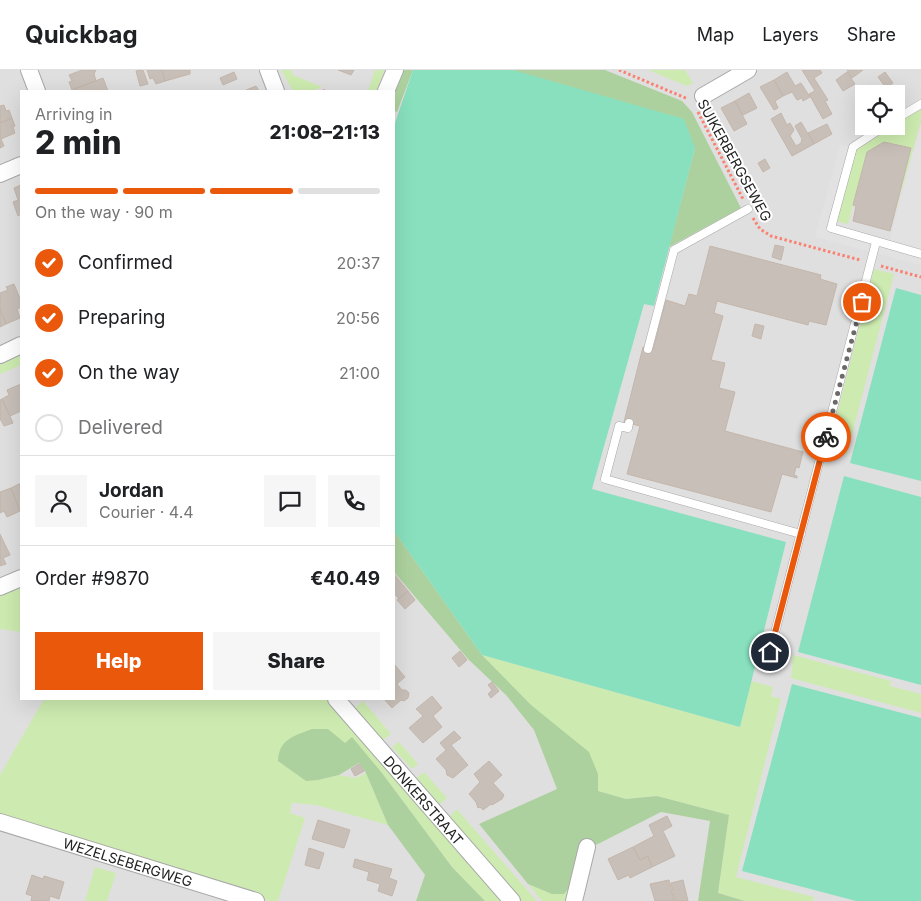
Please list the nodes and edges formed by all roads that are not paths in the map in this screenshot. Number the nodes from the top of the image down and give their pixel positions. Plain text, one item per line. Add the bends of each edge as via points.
1 (29, 70) edge
2 (268, 70) edge
3 (395, 70) edge
4 (748, 70) edge
5 (37, 90) edge
6 (276, 90) edge
7 (386, 90) edge
8 (698, 103) road end
9 (921, 104) edge
10 (905, 114) edge
11 (871, 135) edge
12 (20, 165) edge
13 (0, 174) edge
14 (748, 209) road end
15 (876, 242) junction
16 (921, 254) edge
17 (20, 346) edge
18 (648, 349) dead end
19 (0, 354) edge
20 (629, 423) dead end
21 (801, 534) junction
22 (20, 578) edge
23 (0, 587) edge
24 (770, 652) dead end
25 (337, 700) edge
26 (0, 822) edge
27 (587, 847) dead end
28 (256, 901) edge
29 (512, 901) edge
30 (574, 901) edge

1 - 5 street
2 - 6 street
3 - 7 street
4 - 8 street
9 - 10 lane
11 - 15 lane via 853,147 830,228
12 - 13 street
14 - 18 lane via 674,250
15 - 16 lane
15 - 21 lane
17 - 19 street
20 - 21 lane via 628,428 619,426 605,479
21 - 24 lane
22 - 23 street
25 - 29 street, DONKERSTRAAT
26 - 28 street, WEZELSEBERGWEG
27 - 30 street

